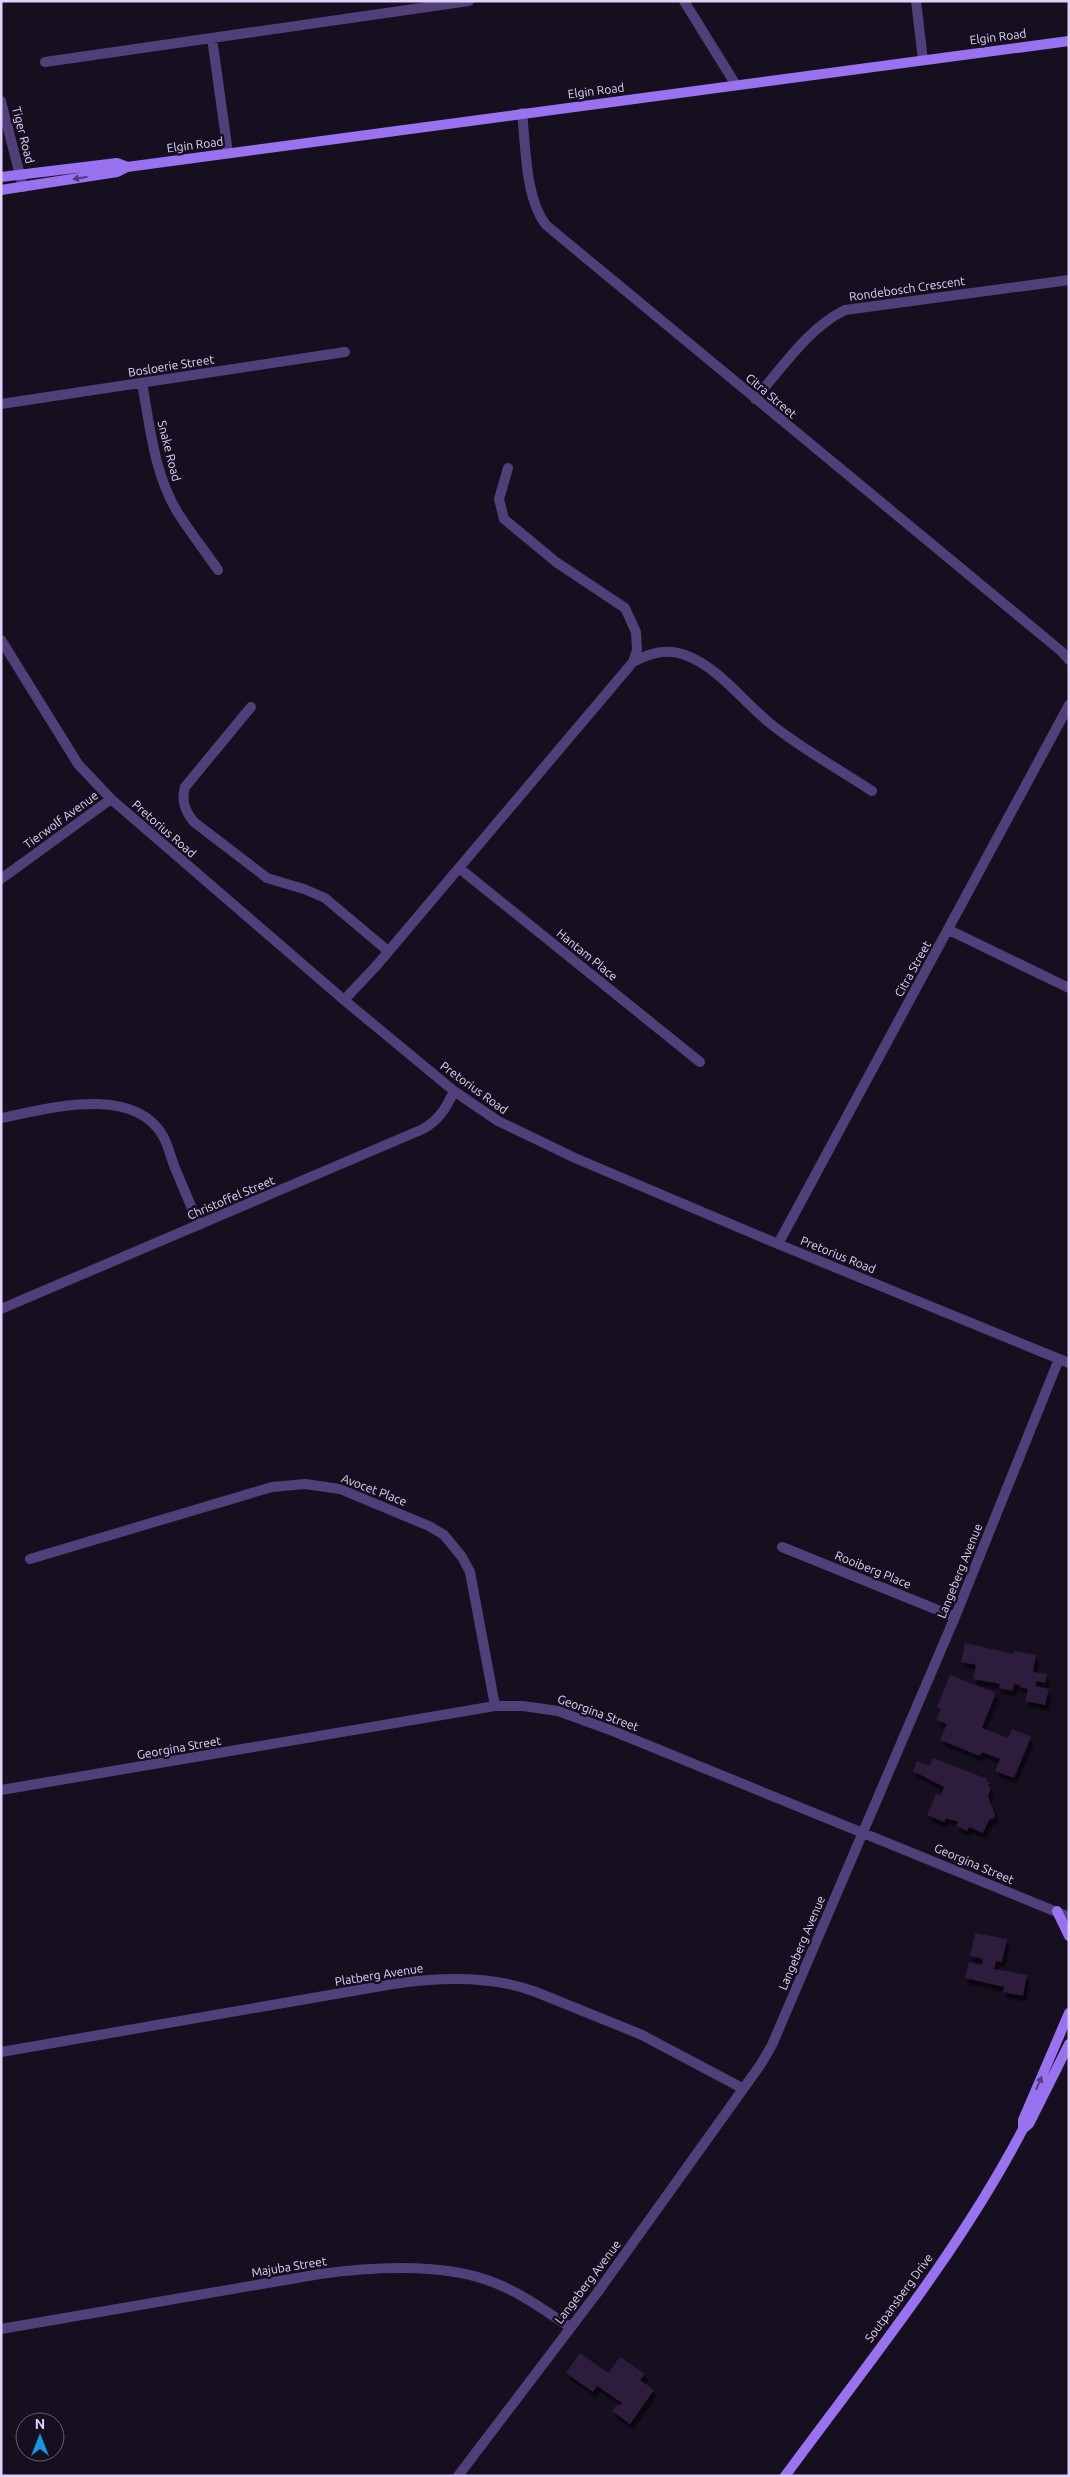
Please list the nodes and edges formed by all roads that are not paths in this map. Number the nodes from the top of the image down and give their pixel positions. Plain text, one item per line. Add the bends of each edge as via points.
1 (469, 1) edge
2 (684, 1) edge
3 (916, 1) edge
4 (212, 38) junction
5 (1069, 41) edge
6 (922, 60) junction
7 (45, 62) dead end
8 (736, 85) junction
9 (1, 101) edge
10 (522, 114) junction
11 (228, 154) junction
12 (127, 167) junction
13 (20, 175) junction
14 (1, 177) edge
15 (23, 187) junction
16 (1, 190) edge
17 (1069, 280) edge
18 (345, 352) dead end
19 (142, 383) junction
20 (755, 400) junction
21 (1, 404) edge
22 (508, 468) dead end
23 (218, 570) dead end
24 (1, 640) edge
25 (1069, 660) edge
26 (634, 662) junction
27 (1069, 705) edge
28 (252, 706) dead end
29 (872, 791) dead end
30 (111, 800) junction
31 (458, 868) junction
32 (1, 879) edge
33 (949, 930) junction
34 (388, 951) junction
35 (1069, 988) edge
36 (344, 1000) junction
37 (700, 1062) dead end
38 (454, 1090) junction
39 (1, 1118) edge
40 (199, 1225) junction
41 (778, 1244) junction
42 (1, 1309) edge
43 (1064, 1361) edge
44 (782, 1547) dead end
45 (30, 1559) dead end
46 (955, 1618) junction
47 (495, 1706) junction
48 (1, 1790) edge
49 (864, 1832) junction
50 (1057, 1911) junction
51 (1069, 1917) edge
52 (1069, 1936) edge
53 (1069, 2013) edge
54 (1069, 2044) edge
55 (1, 2052) edge
56 (742, 2088) junction
57 (1024, 2129) junction
58 (570, 2326) junction
59 (1, 2329) edge
60 (458, 2476) edge
61 (785, 2476) edge

1 - 4 street
2 - 8 street
3 - 6 street
4 - 7 street
4 - 11 street
5 - 6 street, Elgin Road
6 - 8 street, Elgin Road
8 - 10 street, Elgin Road
9 - 13 street, Tiger Road
10 - 11 street, Elgin Road
10 - 20 street, Citra Street via 532,196 546,225
11 - 12 street, Elgin Road
12 - 13 street, Elgin Road via 117,163
12 -> 15 street, Elgin Road via 117,172
13 - 14 street, Elgin Road
13 - 15 street, Tiger Road
15 - 16 street, Elgin Road
17 - 20 street, Rondebosch Crescent via 845,310 833,316 807,339
18 - 19 street, Bosloerie Street
19 - 21 street, Bosloerie Street
19 - 23 street, Snake Road via 153,444 166,489 177,512
20 - 25 street, Citra Street
22 - 26 street via 499,499 504,519 556,562 625,608 636,632
24 - 30 street, Pretorius Road via 78,764
26 - 29 street via 647,655 666,652 696,660 777,729
26 - 31 street
27 - 33 street, Citra Street
28 - 34 street via 185,787 183,800 188,814 259,873 272,881 324,898
30 - 32 street, Tierwolf Avenue
30 - 36 street, Pretorius Road
31 - 34 street
31 - 37 street, Hantam Place
33 - 35 street
33 - 41 street, Citra Street
34 - 36 street
36 - 38 street, Pretorius Road
38 - 40 street, Christoffel Street via 445,1111 423,1129
38 - 41 street, Pretorius Road via 483,1113 515,1131
39 - 40 street via 84,1104 106,1104 128,1109 149,1120 163,1135
40 - 42 street, Christoffel Street
41 - 43 street, Pretorius Road
43 - 46 street, Langeberg Avenue
44 - 46 street, Rooiberg Place
45 - 47 street, Avocet Place via 272,1487 305,1484 340,1489 429,1526 454,1545 472,1579
46 - 49 street, Langeberg Avenue
47 - 48 street, Georgina Street
47 - 49 street, Georgina Street via 558,1711
49 - 50 street, Georgina Street
49 - 56 street, Langeberg Avenue via 772,2045
50 - 51 street, Georgina Street
50 - 52 street
57 -> 53 street, Soutpansberg Drive via 1025,2115
54 - 57 street, Soutpansberg Drive via 1030,2124
55 - 56 street, Platberg Avenue via 393,1984 458,1979 520,1986 554,1999 642,2035
56 - 58 street, Langeberg Avenue
57 - 61 street, Soutpansberg Drive via 998,2177 933,2274
58 - 59 street, Majuba Street via 519,2294 486,2280 426,2270 371,2268
58 - 60 street, Langeberg Avenue

